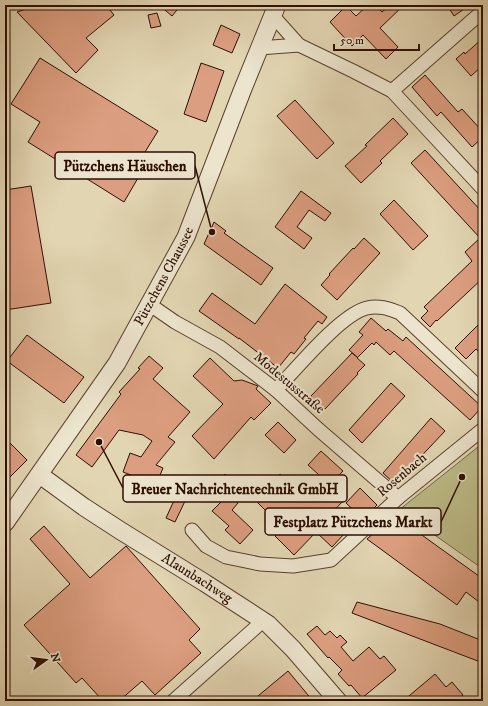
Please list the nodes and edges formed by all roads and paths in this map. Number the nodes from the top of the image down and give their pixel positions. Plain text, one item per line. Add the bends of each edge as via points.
1 (275, 11) edge
2 (483, 11) edge
3 (299, 45) junction
4 (259, 48) junction
5 (392, 91) junction
6 (483, 189) edge
7 (149, 304) junction
8 (276, 390) junction
9 (483, 391) edge
10 (483, 429) edge
11 (40, 475) junction
12 (398, 498) junction
13 (5, 524) edge
14 (192, 530) dead end
15 (263, 621) junction
16 (173, 701) edge
17 (338, 701) edge

1 - 3 street
1 - 4 street, Pützchens Chaussee
2 - 5 street
3 - 4 street
3 - 5 street
4 - 7 street, Pützchens Chaussee via 186,237
5 - 6 street
7 - 8 street, Modestusstraße via 220,347
7 - 11 street, Pützchens Chaussee via 117,363
8 - 9 street via 335,328 358,311 377,307 400,313
8 - 12 street, Modestusstraße
10 - 12 street, Rosenbach
11 - 13 street, Pützchens Chaussee
11 - 15 street, Alaunbachweg via 84,507
12 - 14 street, Rosenbach via 331,560 293,566 260,564 226,557 206,546
15 - 16 street
15 - 17 street, Alaunbachweg via 293,649

